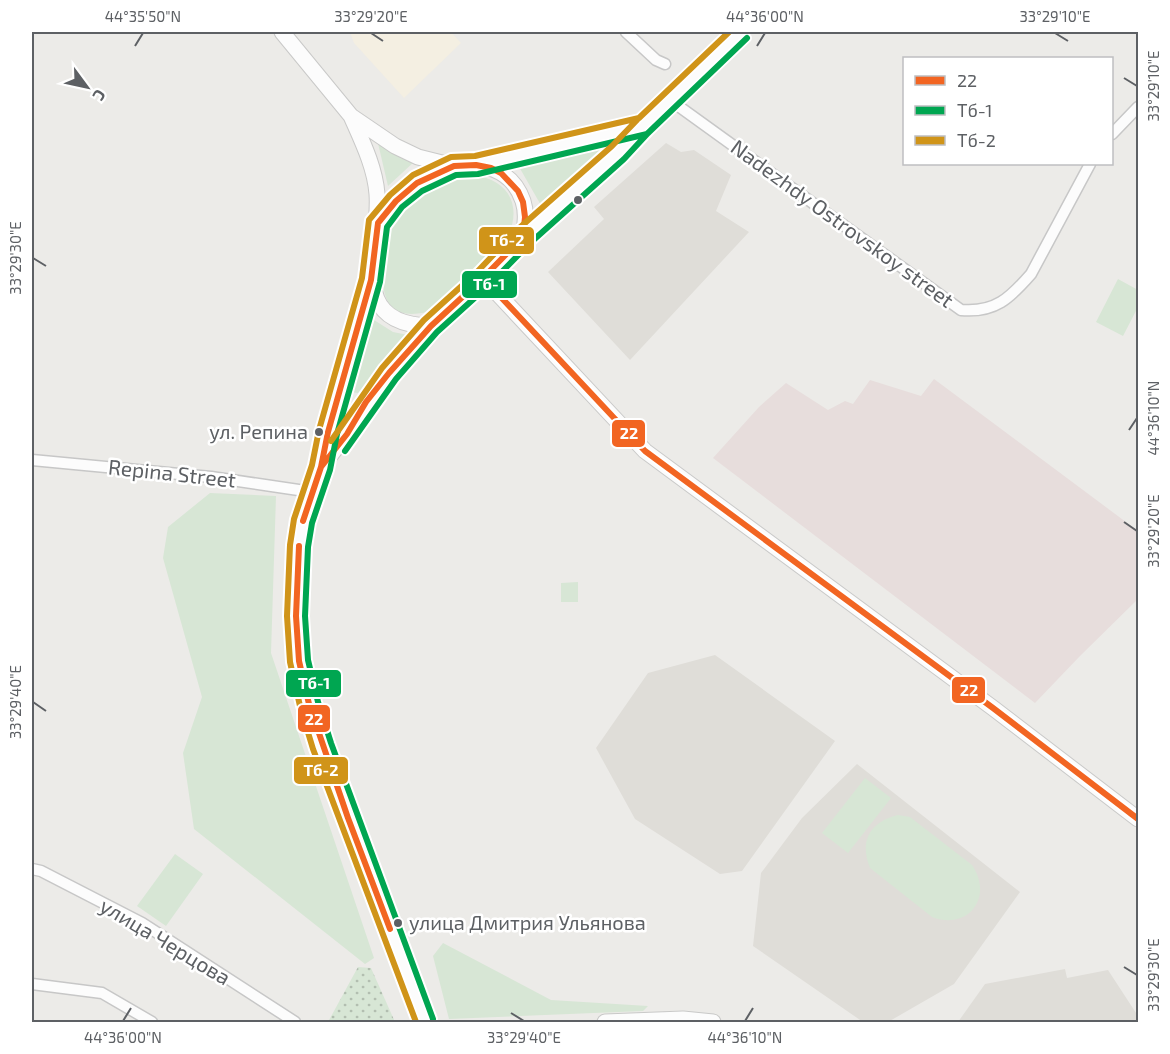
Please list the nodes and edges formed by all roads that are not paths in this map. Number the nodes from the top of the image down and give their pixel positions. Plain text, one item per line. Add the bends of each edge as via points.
1 (282, 32) edge
2 (626, 32) edge
3 (741, 32) edge
4 (665, 64) dead end
5 (670, 100) junction
6 (1138, 107) edge
7 (351, 116) junction
8 (643, 126) junction
9 (1113, 133) edge
10 (476, 165) junction
11 (1089, 165) edge
12 (454, 166) junction
13 (378, 223) junction
14 (523, 237) junction
15 (483, 278) junction
16 (372, 280) junction
17 (431, 326) junction
18 (32, 460) edge
19 (321, 467) junction
20 (312, 492) junction
21 (1138, 819) edge
22 (32, 869) edge
23 (32, 984) edge
24 (151, 1022) edge
25 (295, 1023) edge
26 (425, 1023) edge
27 (605, 1023) edge
28 (713, 1023) edge

1 - 7 main road
2 - 4 street
3 - 5 main road
5 - 8 main road
5 - 11 street, Nadezhdy Ostrovskoy street via 961,310 976,312 996,307 1019,288 1031,274
6 - 9 street
7 - 12 main road via 395,146 418,157
7 - 13 main road via 372,168
8 - 10 main road
8 - 14 main road
10 - 12 main road
10 - 14 main road via 501,173 518,191 525,217
12 - 13 main road via 417,183
13 - 16 main road
14 - 15 main road
15 - 17 main road
15 - 21 main road via 645,451
16 - 17 main road via 377,301 391,317 410,326
16 - 19 main road
17 - 19 main road via 366,402
18 - 20 street, Repina Street via 211,477
19 - 20 main road
20 - 26 main road via 298,546 299,661 322,746
22 - 25 street, улица Черцова via 141,923
23 - 24 street via 102,993
27 - 28 main road via 683,1019

